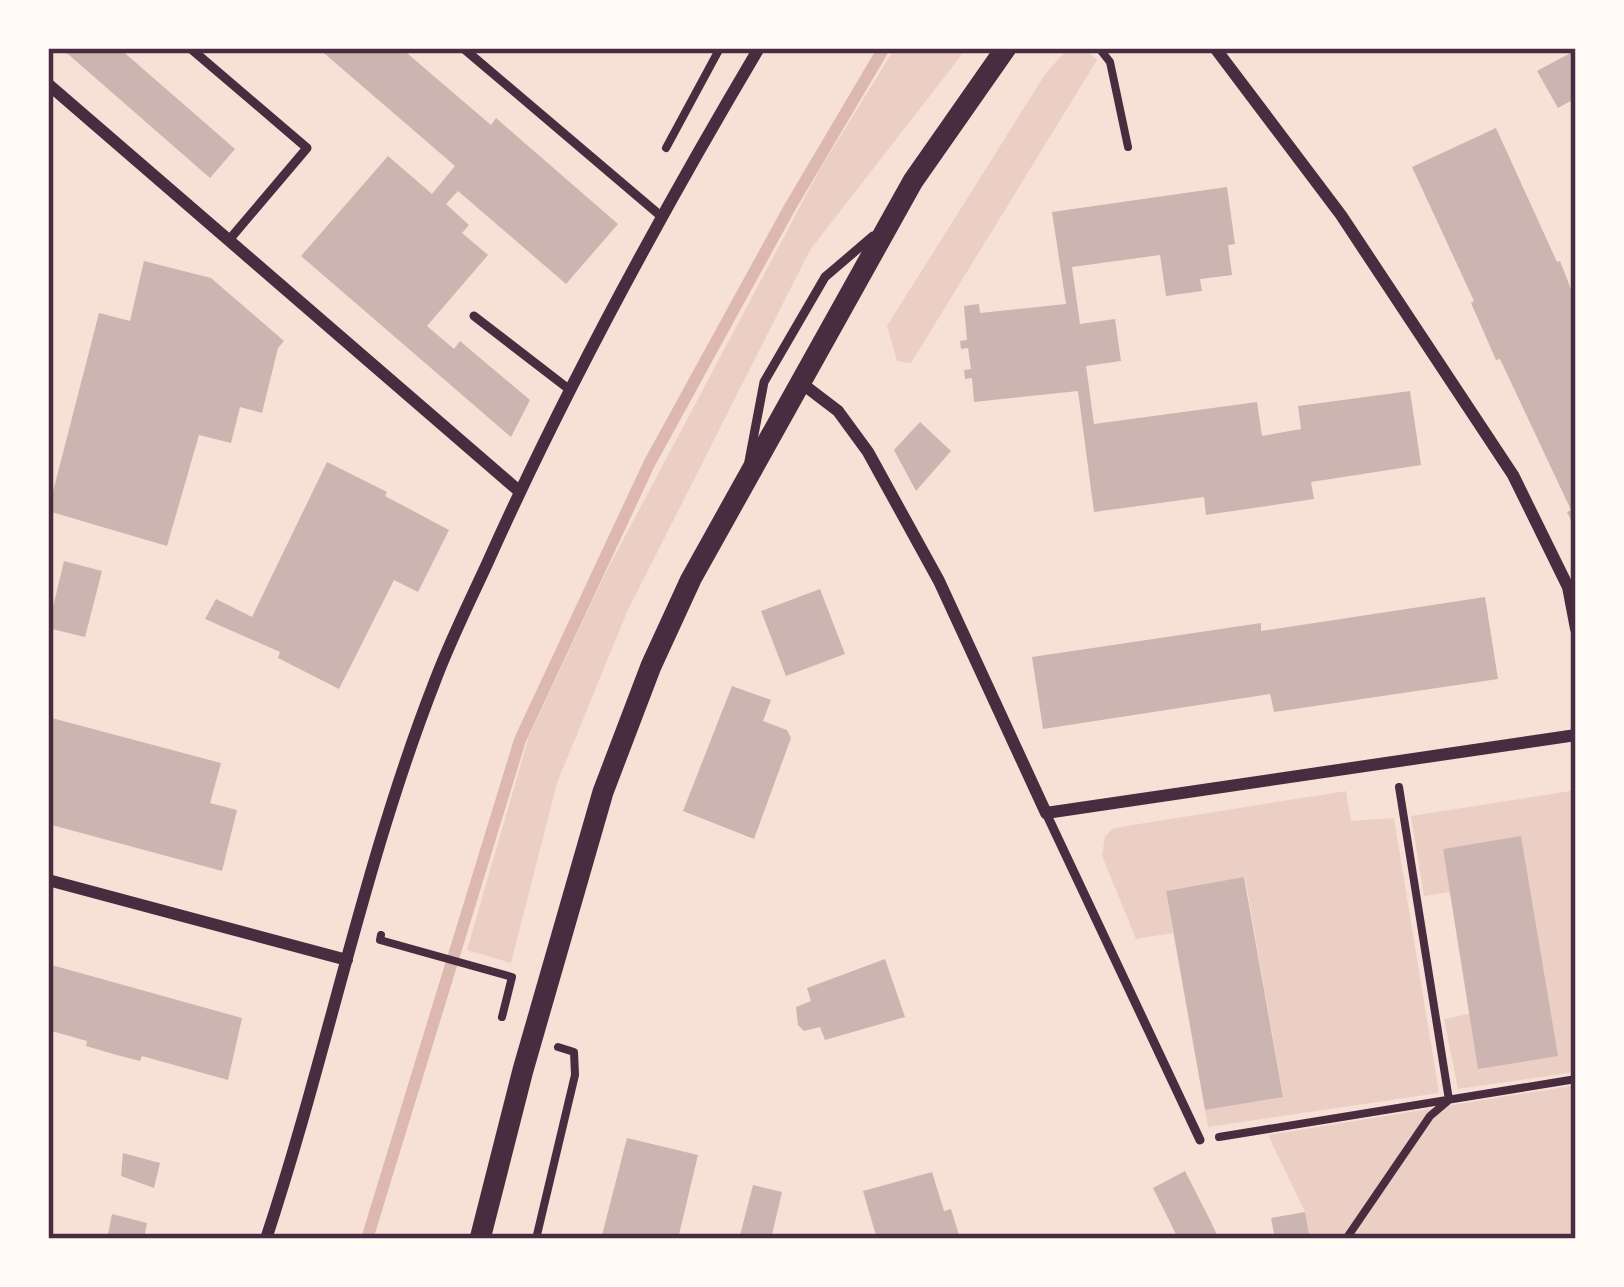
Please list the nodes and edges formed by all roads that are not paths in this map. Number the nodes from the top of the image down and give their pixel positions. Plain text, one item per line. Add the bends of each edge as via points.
1 (190, 48) edge
2 (463, 48) edge
3 (759, 48) edge
4 (1006, 48) edge
5 (1215, 48) edge
6 (48, 84) edge
7 (662, 217) junction
8 (891, 220) junction
9 (229, 241) junction
10 (474, 316) dead end
11 (800, 382) junction
12 (570, 390) junction
13 (746, 478) junction
14 (519, 491) junction
15 (1576, 629) edge
16 (1576, 735) edge
17 (1046, 814) junction
18 (48, 880) edge
19 (347, 960) junction
20 (1200, 1140) road end
21 (266, 1239) edge
22 (480, 1239) edge

1 - 9 lane via 307,148
2 - 7 lane
3 - 7 street
4 - 8 street
5 - 15 street via 1341,215 1514,476 1568,587
6 - 9 street
7 - 12 street
8 - 11 street
8 - 13 lane via 825,277 764,382
9 - 14 street
10 - 12 lane
11 - 13 street
11 - 17 street via 838,410 868,452 939,580
12 - 14 street
13 - 22 street via 652,666 603,792
14 - 19 street via 435,681
16 - 17 street
17 - 20 lane
18 - 19 street
19 - 21 street

